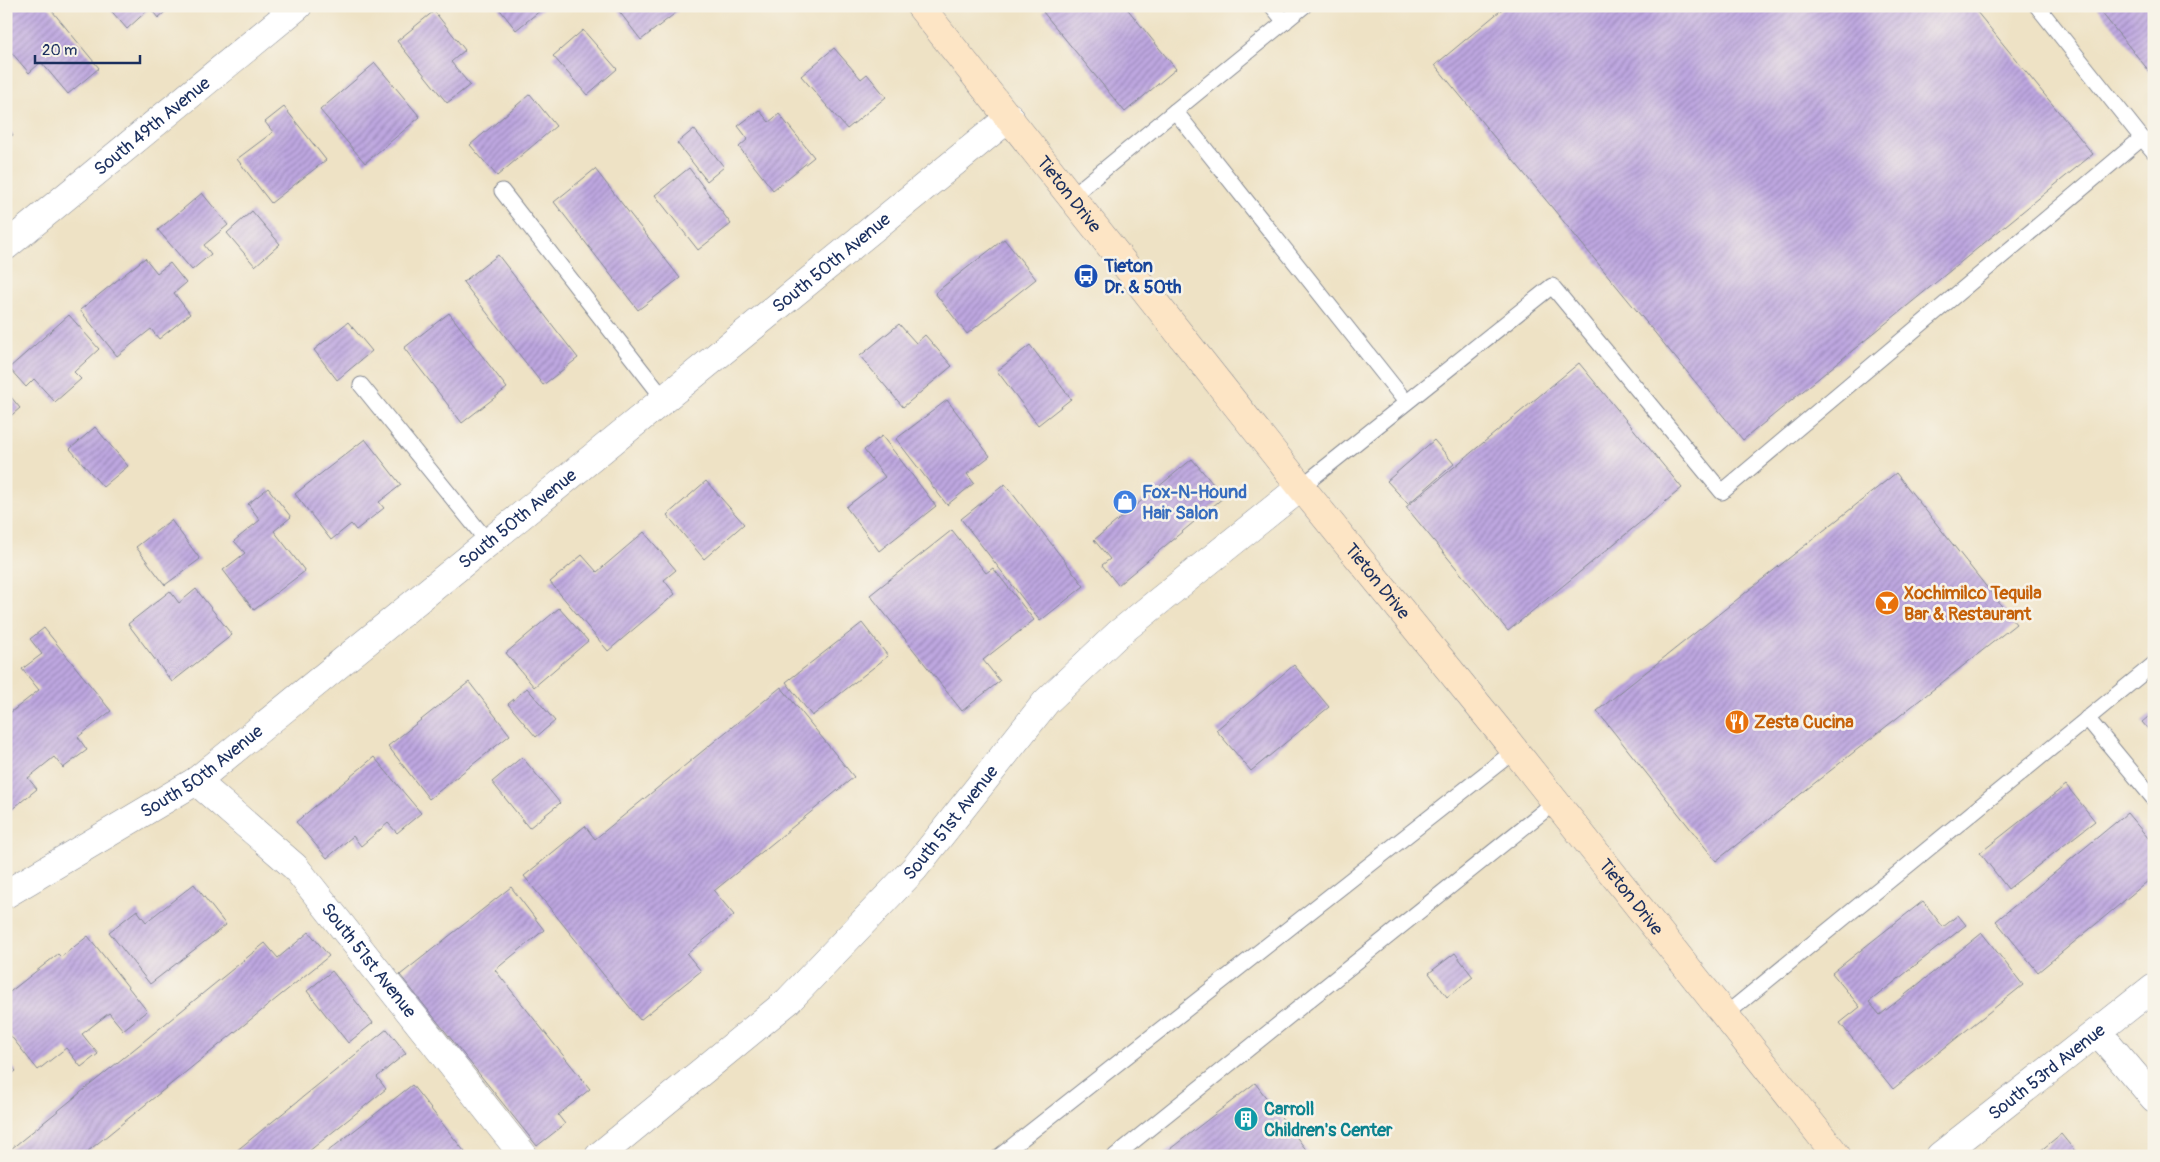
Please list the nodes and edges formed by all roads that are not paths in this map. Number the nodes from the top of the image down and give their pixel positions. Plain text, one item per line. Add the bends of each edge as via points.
1 (298, 6) edge
2 (920, 6) edge
3 (1272, 6) edge
4 (1304, 6) edge
5 (2037, 6) edge
6 (1285, 22) junction
7 (1175, 111) junction
8 (1010, 118) junction
9 (2142, 138) junction
10 (2154, 152) edge
11 (502, 190) dead end
12 (1072, 196) junction
13 (6, 246) edge
14 (361, 385) dead end
15 (664, 399) junction
16 (1406, 402) junction
17 (1301, 487) junction
18 (488, 542) junction
19 (2154, 664) edge
20 (2087, 718) junction
21 (1514, 751) junction
22 (196, 781) junction
23 (2154, 799) edge
24 (1555, 802) junction
25 (6, 894) edge
26 (2154, 987) edge
27 (1725, 1015) junction
28 (2098, 1032) junction
29 (2154, 1098) edge
30 (524, 1156) edge
31 (599, 1156) edge
32 (1000, 1156) edge
33 (1115, 1156) edge
34 (1837, 1156) edge
35 (1940, 1156) edge

1 - 13 street, South 49th Avenue
2 - 8 main road, Tieton Drive
3 - 6 lane
4 - 6 lane
5 - 9 lane
6 - 7 lane
7 - 12 lane
7 - 16 lane
8 - 12 main road, Tieton Drive
8 - 15 street, South 50th Avenue
9 - 10 lane
9 - 16 lane via 1722,492 1552,286
11 - 15 lane
12 - 17 main road, Tieton Drive
14 - 18 lane
15 - 18 street, South 50th Avenue
16 - 17 lane
17 - 21 main road, Tieton Drive
17 - 31 street, South 51st Avenue via 1118,634 1046,702 914,869 788,1001
18 - 22 street, South 50th Avenue
19 - 20 lane
20 - 23 lane
20 - 27 lane
21 - 24 main road, Tieton Drive
21 - 32 lane
22 - 25 street, South 50th Avenue
22 - 30 street, South 51st Avenue via 295,867
24 - 27 main road, Tieton Drive
24 - 33 lane
26 - 28 street, South 53rd Avenue
27 - 34 main road, Tieton Drive
28 - 29 street
28 - 35 street, South 53rd Avenue

